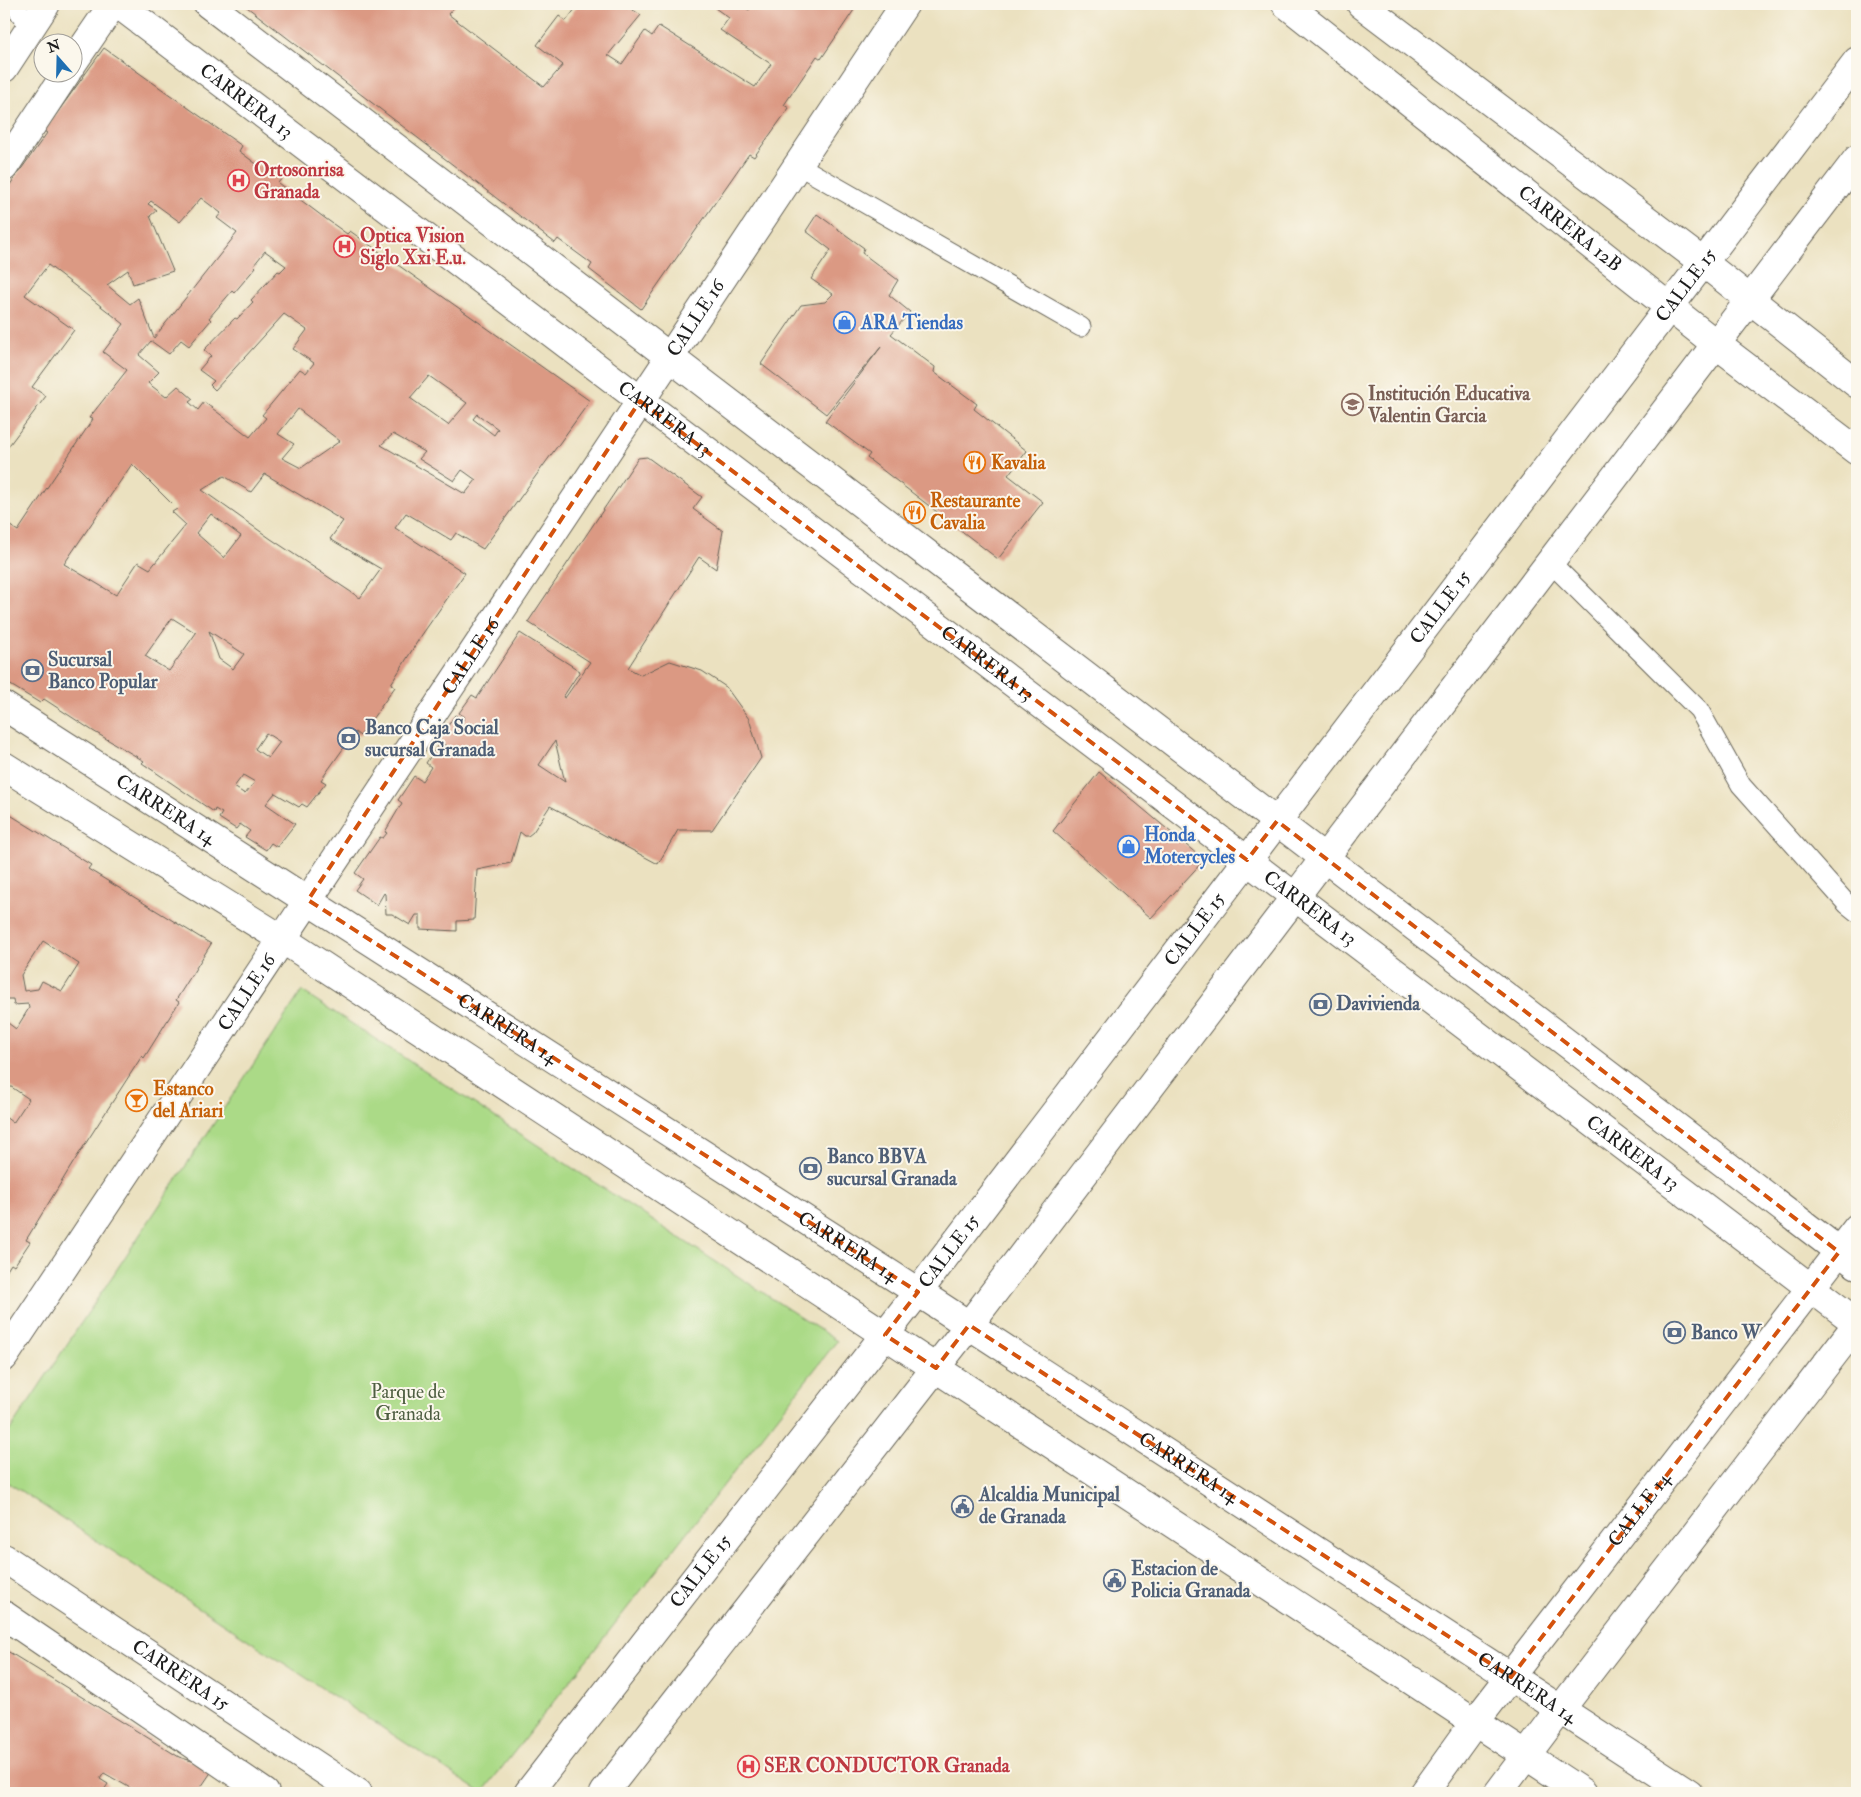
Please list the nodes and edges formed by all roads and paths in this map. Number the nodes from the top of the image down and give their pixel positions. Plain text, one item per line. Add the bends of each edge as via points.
1 (14, 4) edge
2 (46, 4) edge
3 (113, 4) edge
4 (118, 4) edge
5 (208, 4) edge
6 (905, 4) edge
7 (1286, 4) edge
8 (1361, 4) edge
9 (30, 28) junction
10 (82, 49) edge
11 (1857, 61) edge
12 (4, 68) edge
13 (60, 82) edge
14 (1857, 159) edge
15 (798, 165) junction
16 (4, 167) edge
17 (1704, 263) junction
18 (1750, 300) junction
19 (1669, 307) junction
20 (1081, 327) dead end
21 (1716, 344) junction
22 (669, 357) junction
23 (1857, 384) edge
24 (640, 401) junction
25 (1857, 451) edge
26 (1550, 562) junction
27 (4, 706) edge
28 (4, 766) edge
29 (1277, 821) junction
30 (1325, 858) junction
31 (1247, 860) junction
32 (1295, 897) junction
33 (308, 900) junction
34 (1857, 912) edge
35 (282, 938) junction
36 (1857, 1228) edge
37 (1848, 1259) edge
38 (1811, 1288) junction
39 (918, 1292) junction
40 (1857, 1323) edge
41 (969, 1325) junction
42 (885, 1335) junction
43 (4, 1357) edge
44 (936, 1368) junction
45 (4, 1558) edge
46 (4, 1615) edge
47 (1510, 1677) junction
48 (1560, 1710) junction
49 (1475, 1722) junction
50 (1525, 1756) junction
51 (265, 1793) edge
52 (358, 1793) edge
53 (528, 1793) edge
54 (604, 1793) edge
55 (1424, 1793) edge
56 (1498, 1793) edge
57 (1583, 1793) edge
58 (1689, 1793) edge

1 - 9 lane
2 - 9 street
3 - 10 street
4 - 24 street, CARRERA 13
5 - 22 street
6 - 15 street, CALLE 16
7 - 19 street, CARRERA 12B
8 - 17 street
9 - 12 street
11 - 17 street, CALLE 15
13 - 16 street
14 - 18 street
15 - 20 lane
15 - 22 street, CALLE 16
17 - 18 street
17 - 19 street, CALLE 15
18 - 21 street
18 - 23 street
19 - 21 street, CARRERA 12B
19 - 29 street, CALLE 15
21 - 25 street, CARRERA 12B
21 - 26 street
22 - 24 street, CALLE 16
22 - 29 street
24 - 31 street, CARRERA 13
24 - 33 street, CALLE 16
26 - 30 street
26 - 34 lane via 1699,710 1741,785 1846,904
27 - 33 street, CARRERA 14
28 - 35 street
29 - 30 street
29 - 31 street, CALLE 15
30 - 32 street
30 - 37 street
31 - 32 street, CARRERA 13
31 - 39 street, CALLE 15
32 - 38 street, CARRERA 13
32 - 41 street
33 - 35 street, CALLE 16
33 - 39 street, CARRERA 14
35 - 42 street
35 - 43 street, CALLE 16
36 - 37 street, CALLE 14
37 - 38 street, CALLE 14
38 - 40 street, CARRERA 13
38 - 47 street, CALLE 14
39 - 41 street, CARRERA 14
39 - 42 street, CALLE 15
40 - 48 street
41 - 44 street
41 - 47 street, CARRERA 14
42 - 44 street
42 - 53 street, CALLE 15
44 - 49 street
44 - 54 street
45 - 52 street, CARRERA 15
46 - 51 street
47 - 48 street, CARRERA 14
47 - 49 street, CALLE 14
48 - 50 street
48 - 58 street, CARRERA 14
49 - 50 street
49 - 55 street, CALLE 14
50 - 56 street
50 - 57 street

